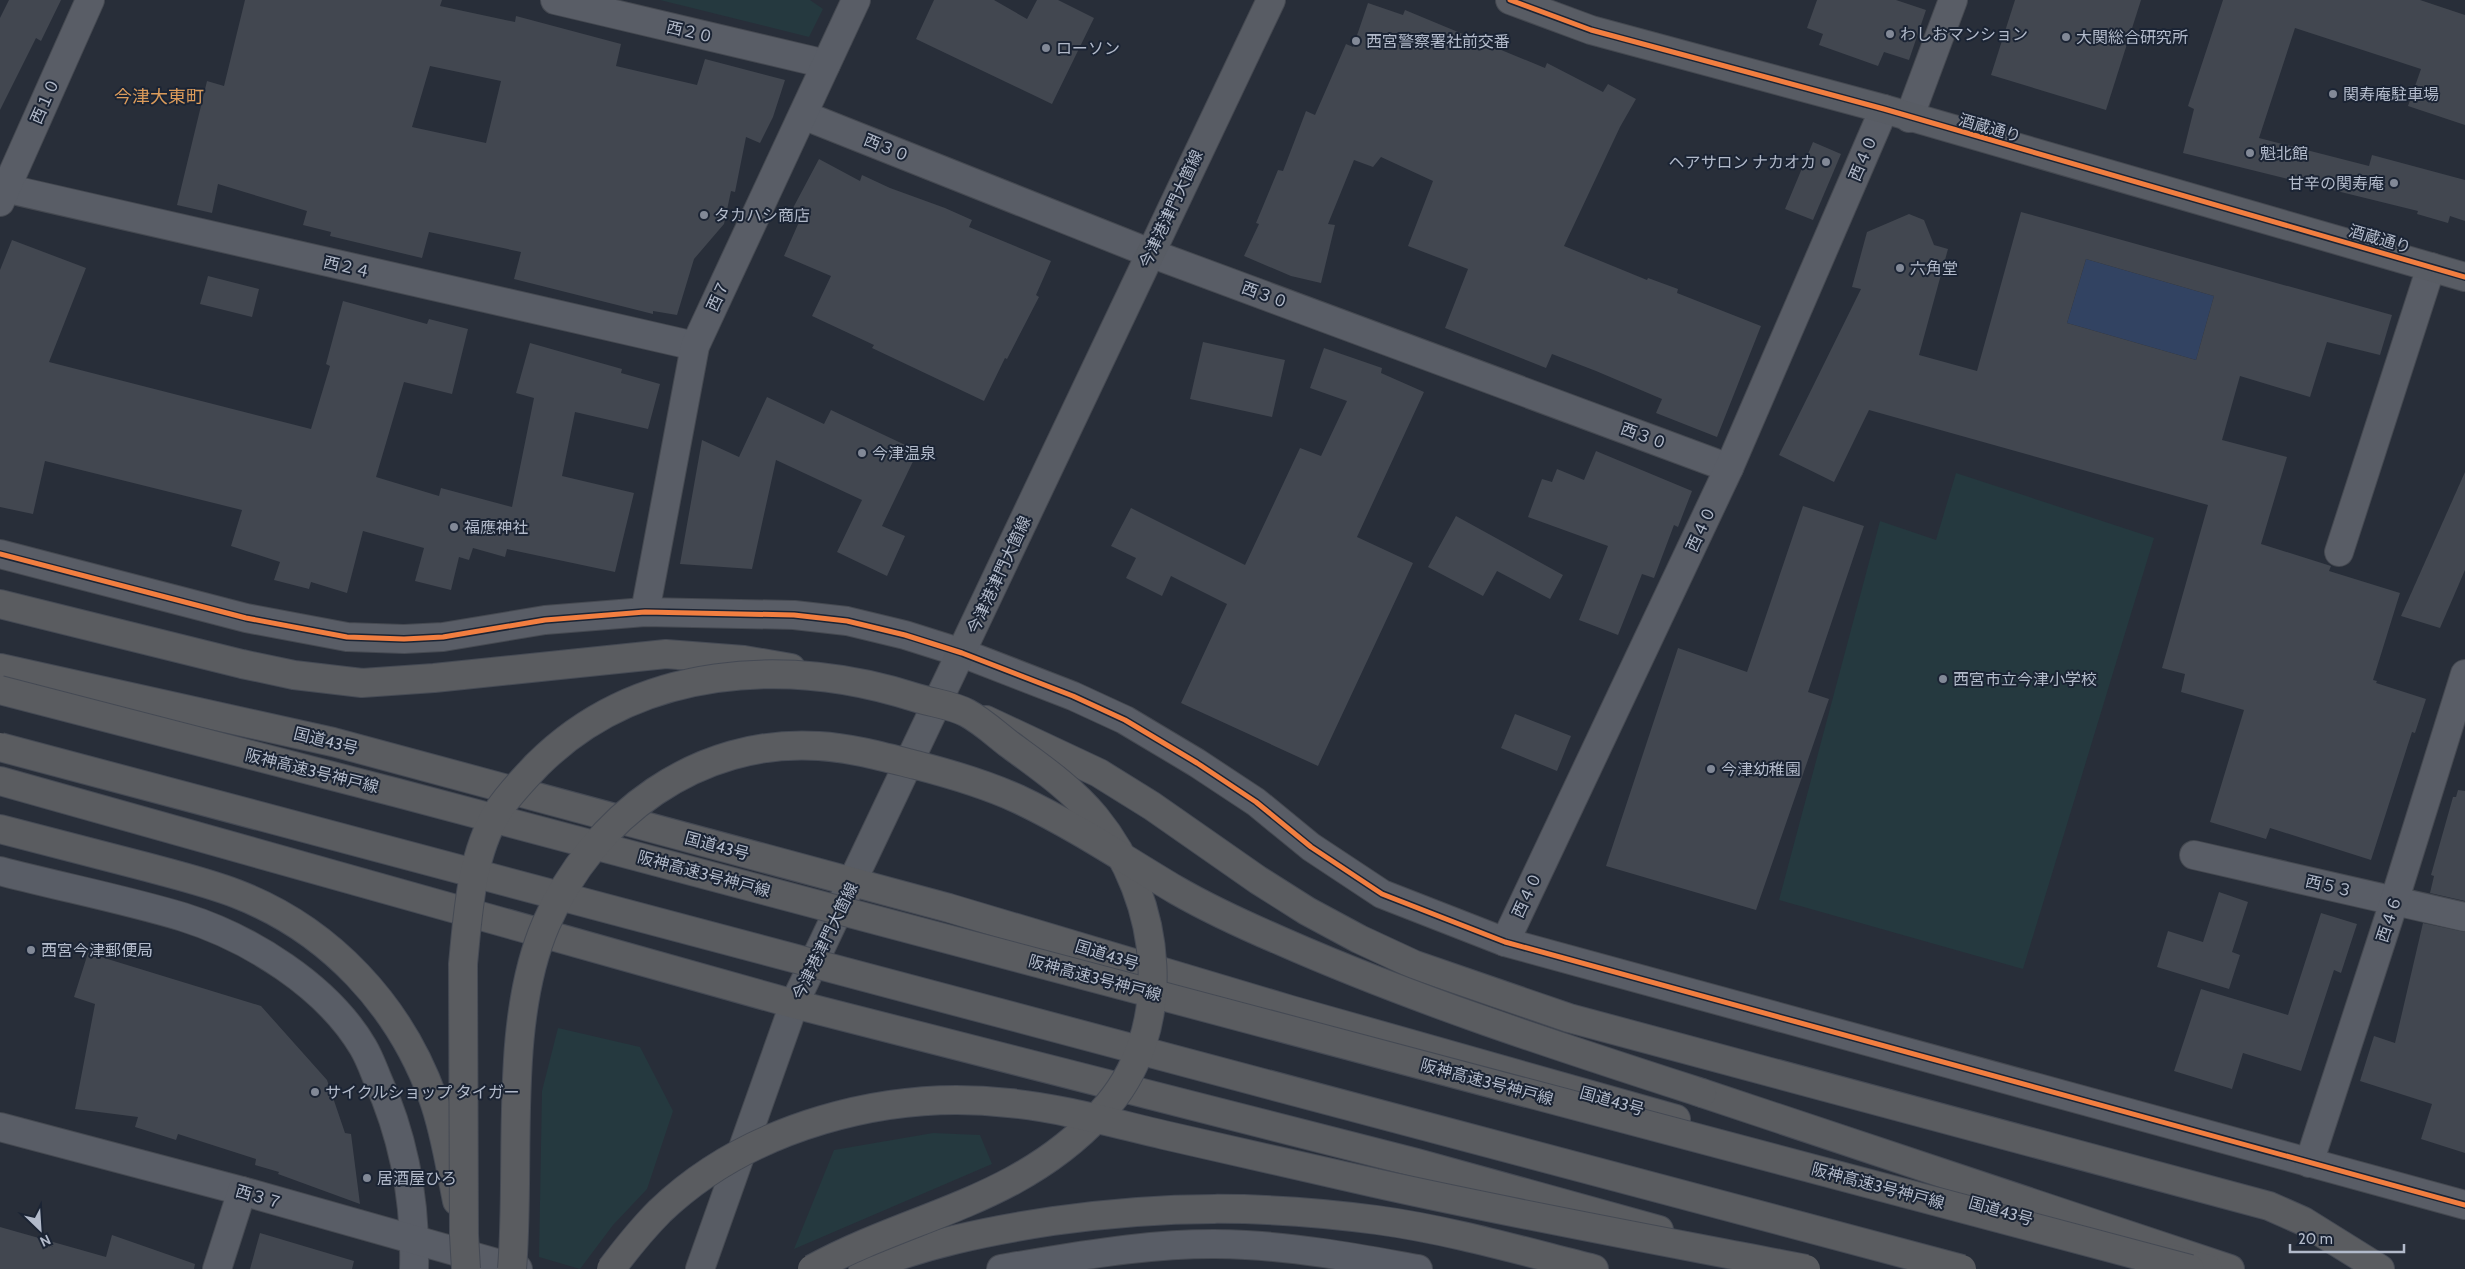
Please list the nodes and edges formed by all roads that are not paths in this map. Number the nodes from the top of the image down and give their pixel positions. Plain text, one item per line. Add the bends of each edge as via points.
1 (90, 0) edge
2 (555, 0) edge
3 (1271, 0) edge
4 (1510, 0) edge
5 (1953, 0) edge
6 (846, 4) edge
7 (826, 64) junction
8 (1884, 109) junction
9 (803, 115) junction
10 (1909, 118) junction
11 (2, 193) edge
12 (1150, 253) junction
13 (2431, 267) junction
14 (2465, 277) edge
15 (695, 346) junction
16 (1730, 468) junction
17 (2339, 552) dead end
18 (0, 554) edge
19 (0, 604) edge
20 (645, 612) junction
21 (962, 653) junction
22 (0, 668) edge
23 (2465, 674) edge
24 (876, 685) junction
25 (0, 690) edge
26 (966, 712) junction
27 (0, 746) edge
28 (0, 781) edge
29 (0, 829) edge
30 (2194, 854) dead end
31 (0, 871) edge
32 (853, 883) junction
33 (2394, 902) junction
34 (2465, 917) edge
35 (1505, 942) junction
36 (794, 1004) junction
37 (0, 1127) edge
38 (2309, 1163) junction
39 (242, 1191) junction
40 (2465, 1205) edge
41 (464, 1235) junction
42 (415, 1240) junction
43 (217, 1269) edge
44 (414, 1269) edge
45 (466, 1269) edge
46 (512, 1269) edge
47 (518, 1269) edge
48 (611, 1269) edge
49 (700, 1269) edge
50 (812, 1269) edge
51 (863, 1269) edge
52 (1001, 1269) edge
53 (1418, 1269) edge
54 (1594, 1269) edge
55 (1793, 1269) edge
56 (1806, 1269) edge
57 (1962, 1269) edge
58 (2190, 1269) edge
59 (2208, 1269) edge
60 (2230, 1269) edge
61 (2380, 1269) edge

1 - 11 street, 西１０
2 - 7 street, 西２０
3 - 12 main road, 今津港津門大箇線
4 - 8 main road, 酒蔵通り via 1591,30
5 - 10 street
6 - 7 street, 西７
7 - 9 street, 西７
8 - 10 main road, 酒蔵通り
8 - 16 street, 西４０
9 - 12 street, 西３０
9 - 15 street, 西７
10 - 13 main road, 酒蔵通り
11 - 15 street, 西２４
12 - 16 street, 西３０
12 - 21 main road, 今津港津門大箇線
13 - 14 main road, 酒蔵通り
13 - 17 street
15 - 20 street, 西７
16 - 35 street, 西４０
18 - 20 street via 246,618 347,637 443,637 545,620
19 - 24 highway, bridge via 294,675 362,683 666,654 744,660
20 - 21 street via 752,612 846,621
21 - 32 main road, 今津港津門大箇線
21 - 35 street via 1073,696 1124,720 1198,763 1256,802 1311,847 1382,894
22 - 32 highway, 国道43号 via 333,742
23 - 33 street, 西４６
24 - 26 highway, bridge
24 - 41 highway, bridge via 763,674 722,677 669,687 625,703 584,726 551,751 498,811 482,843 463,964
25 - 58 highway, 阪神高速3号神戸線, bridge
26 - 50 highway, bridge via 1067,787 1116,846 1135,881 1146,917 1154,990 1148,1023 1138,1057 1104,1110 1048,1160 989,1194 839,1254
26 - 61 highway, bridge via 1099,773 1307,911 1359,940 1415,965 1569,1018 2269,1206 2303,1221
27 - 57 highway, bridge
28 - 36 highway
29 - 41 highway, bridge via 238,894 306,930 332,951 386,1006 409,1044 433,1098 446,1144
30 - 33 street, 西５３
31 - 42 street via 184,917 274,958 332,1007 363,1047 392,1110 414,1202
32 - 36 main road, 今津港津門大箇線
32 - 59 highway, 国道43号 via 949,908 1300,1013
33 - 34 street, 西５３
33 - 38 street, 西４６
35 - 38 street
36 - 49 main road, 今津港津門大箇線
36 - 55 highway via 1417,1163
37 - 39 street, 西３７
38 - 40 street
39 - 42 street, 西３７
39 - 43 street
41 - 45 highway, bridge
42 - 44 street
42 - 47 street, 西３７
46 - 60 highway, bridge via 520,1040 536,952 557,901 587,853 612,824 660,787 719,758 768,747 796,746 846,749 976,782 1060,820 1182,893 1356,974 1585,1055
48 - 56 highway, bridge via 661,1211 690,1186 727,1161 765,1142 846,1114 927,1102 968,1100 1040,1107 1428,1194
51 - 54 highway via 898,1255 1011,1227 1151,1209 1202,1208 1285,1210 1378,1220
52 - 53 street via 1083,1254 1162,1246 1244,1245 1316,1251

